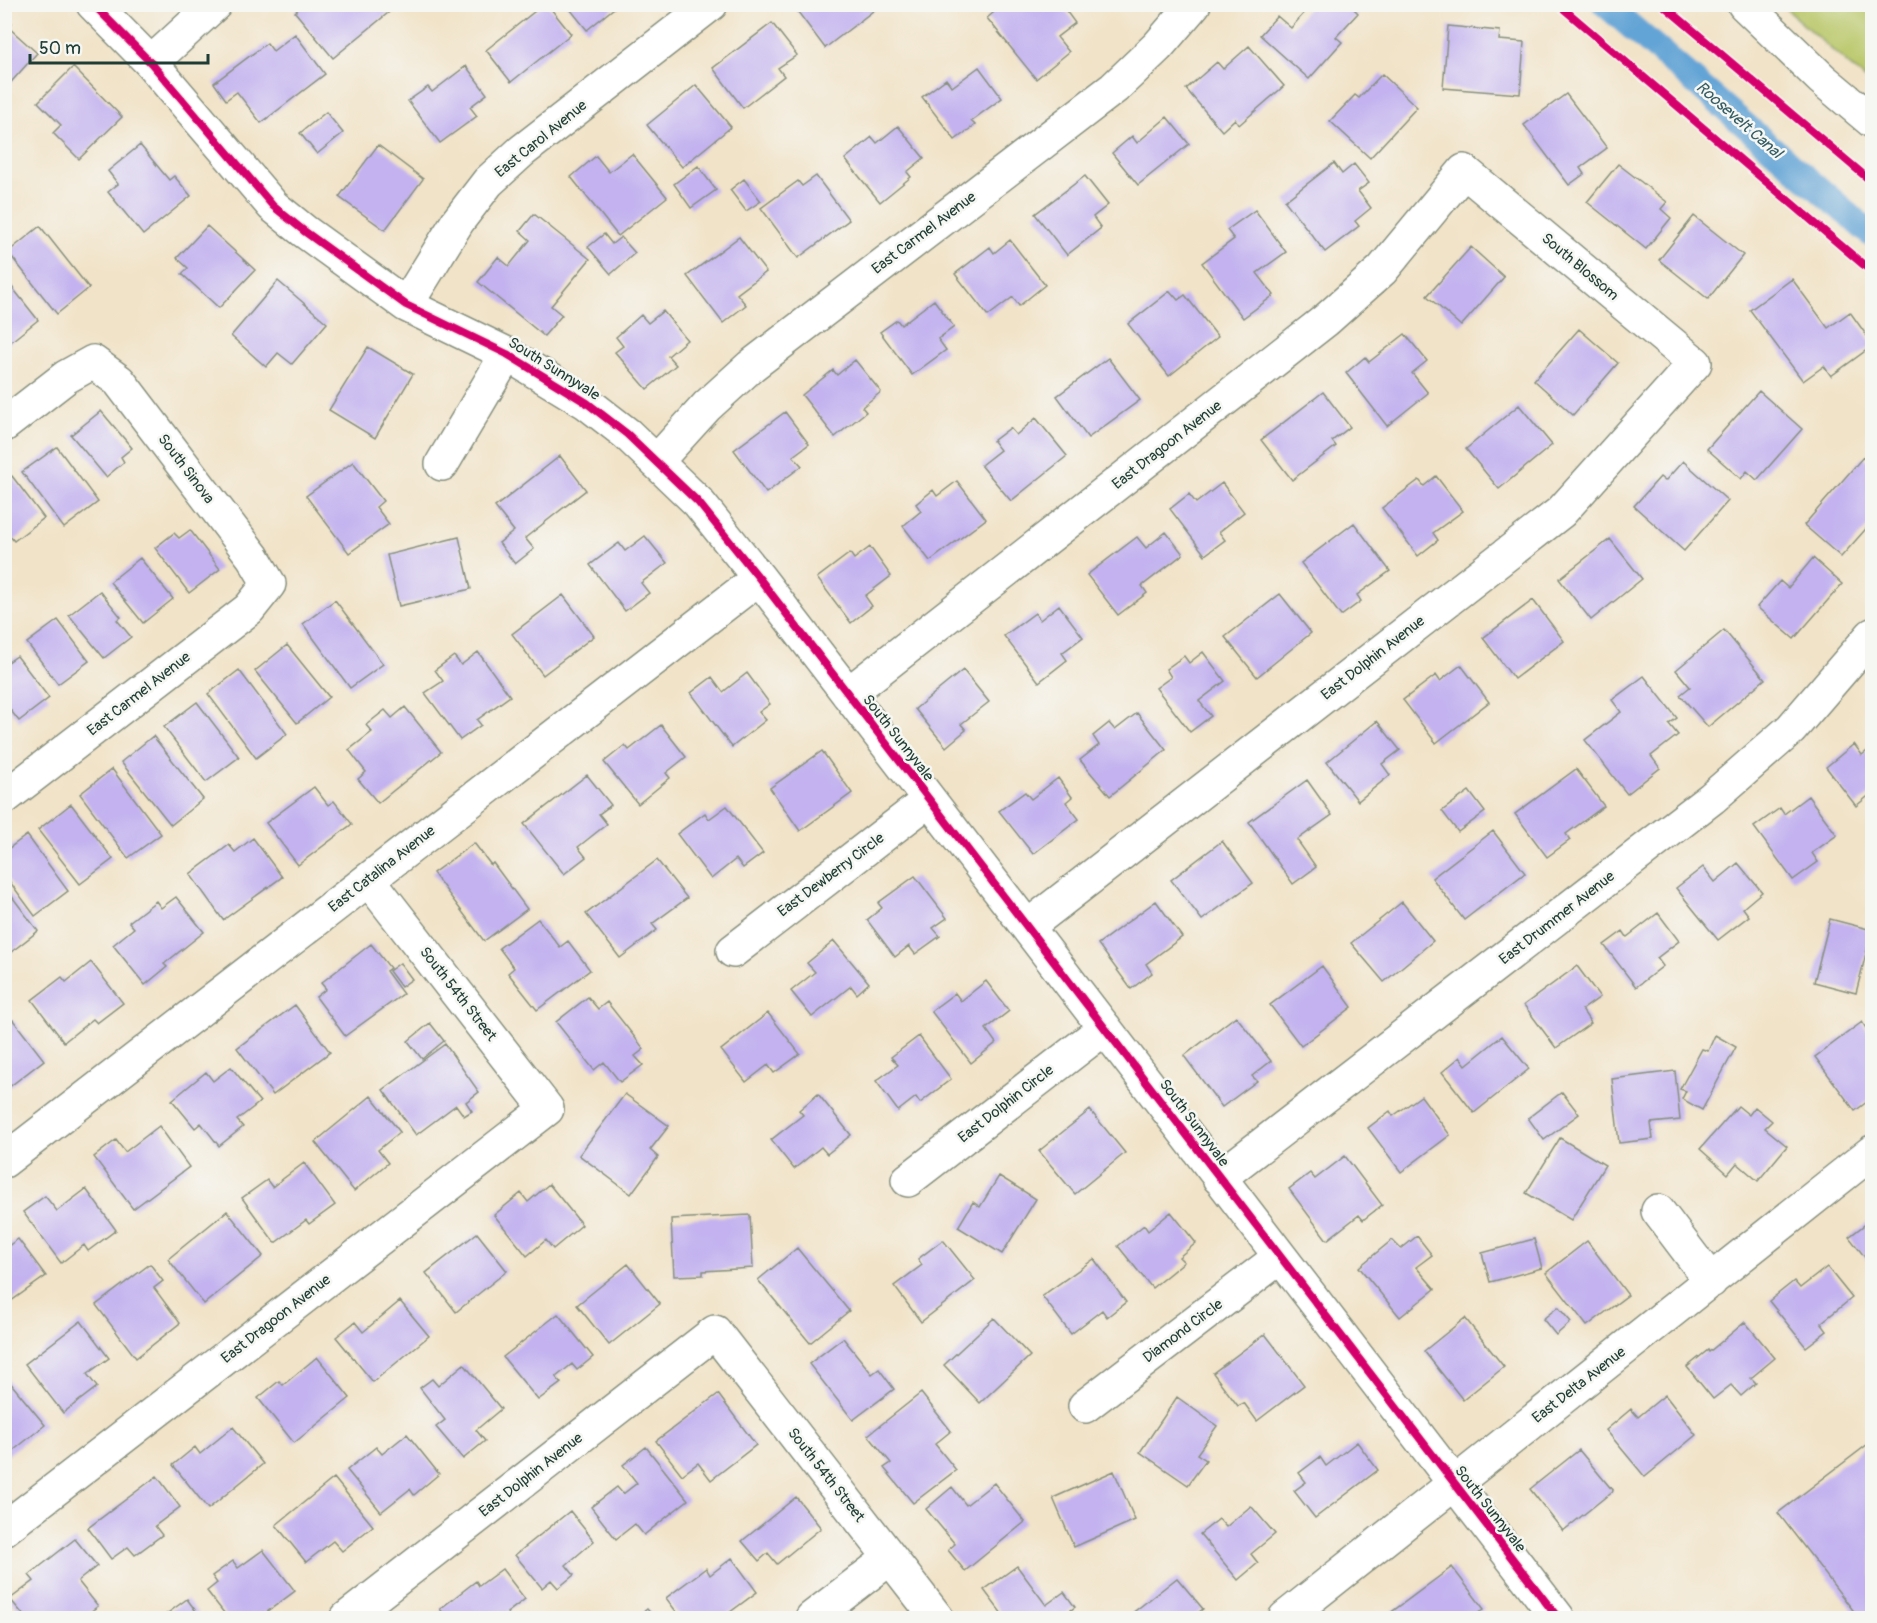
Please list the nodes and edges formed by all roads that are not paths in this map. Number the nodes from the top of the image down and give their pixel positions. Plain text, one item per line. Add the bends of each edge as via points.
1 (93, 4) edge
2 (215, 4) edge
3 (711, 4) edge
4 (1194, 4) edge
5 (1744, 4) edge
6 (151, 63) junction
7 (1872, 121) edge
8 (1464, 171) joint
9 (406, 305) junction
10 (507, 354) junction
11 (1695, 363) joint
12 (4, 425) edge
13 (656, 462) junction
14 (442, 464) dead end
15 (759, 579) junction
16 (269, 584) joint
17 (1872, 634) edge
18 (848, 694) junction
19 (4, 798) edge
20 (930, 800) junction
21 (369, 880) junction
22 (1027, 927) junction
23 (732, 951) dead end
24 (1105, 1028) junction
25 (547, 1109) joint
26 (1872, 1152) edge
27 (4, 1161) edge
28 (1219, 1178) junction
29 (908, 1180) dead end
30 (1658, 1211) dead end
31 (1280, 1257) junction
32 (1712, 1281) junction
33 (715, 1332) joint
34 (1085, 1406) dead end
35 (1454, 1484) junction
36 (4, 1529) edge
37 (890, 1558) junction
38 (347, 1618) edge
39 (812, 1618) edge
40 (937, 1618) edge
41 (1285, 1618) edge
42 (1558, 1618) edge

1 - 6 street, South Sunnyvale
2 - 6 street
3 - 9 street, East Carol Avenue via 522,151 488,182 458,220
4 - 13 street, East Carmel Avenue via 1114,88 750,366
5 - 7 street
6 - 9 street, South Sunnyvale via 273,206
8 - 11 street, South Blossom
8 - 18 street, East Dragoon Avenue via 1382,270 1326,320
9 - 10 street, South Sunnyvale
10 - 13 street, South Sunnyvale via 587,403
10 - 14 street
11 - 22 street, East Dolphin Avenue via 1561,512
12 - 16 street, South Sinova via 66,377 93,362 119,381 253,557
13 - 15 street, South Sunnyvale via 698,502
15 - 18 street, South Sunnyvale
15 - 21 street, East Catalina Avenue
16 - 19 street, East Carmel Avenue via 249,609
17 - 28 street, East Drummer Avenue via 1791,729 1712,798
18 - 20 street, South Sunnyvale
20 - 22 street, South Sunnyvale
20 - 23 street, East Dewberry Circle
21 - 25 street, South 54th Street
21 - 27 street, East Catalina Avenue
22 - 24 street, South Sunnyvale
24 - 28 street, South Sunnyvale
24 - 29 street, East Dolphin Circle
25 - 36 street, East Dragoon Avenue
26 - 32 street, East Delta Avenue
28 - 31 street, South Sunnyvale
30 - 32 street
31 - 34 street, Diamond Circle
31 - 35 street, South Sunnyvale
32 - 35 street, East Delta Avenue
33 - 37 street, South 54th Street
33 - 38 street, East Dolphin Avenue
35 - 41 street, East Delta Avenue
35 - 42 street, South Sunnyvale
37 - 39 street
37 - 40 street, South 54th Street

